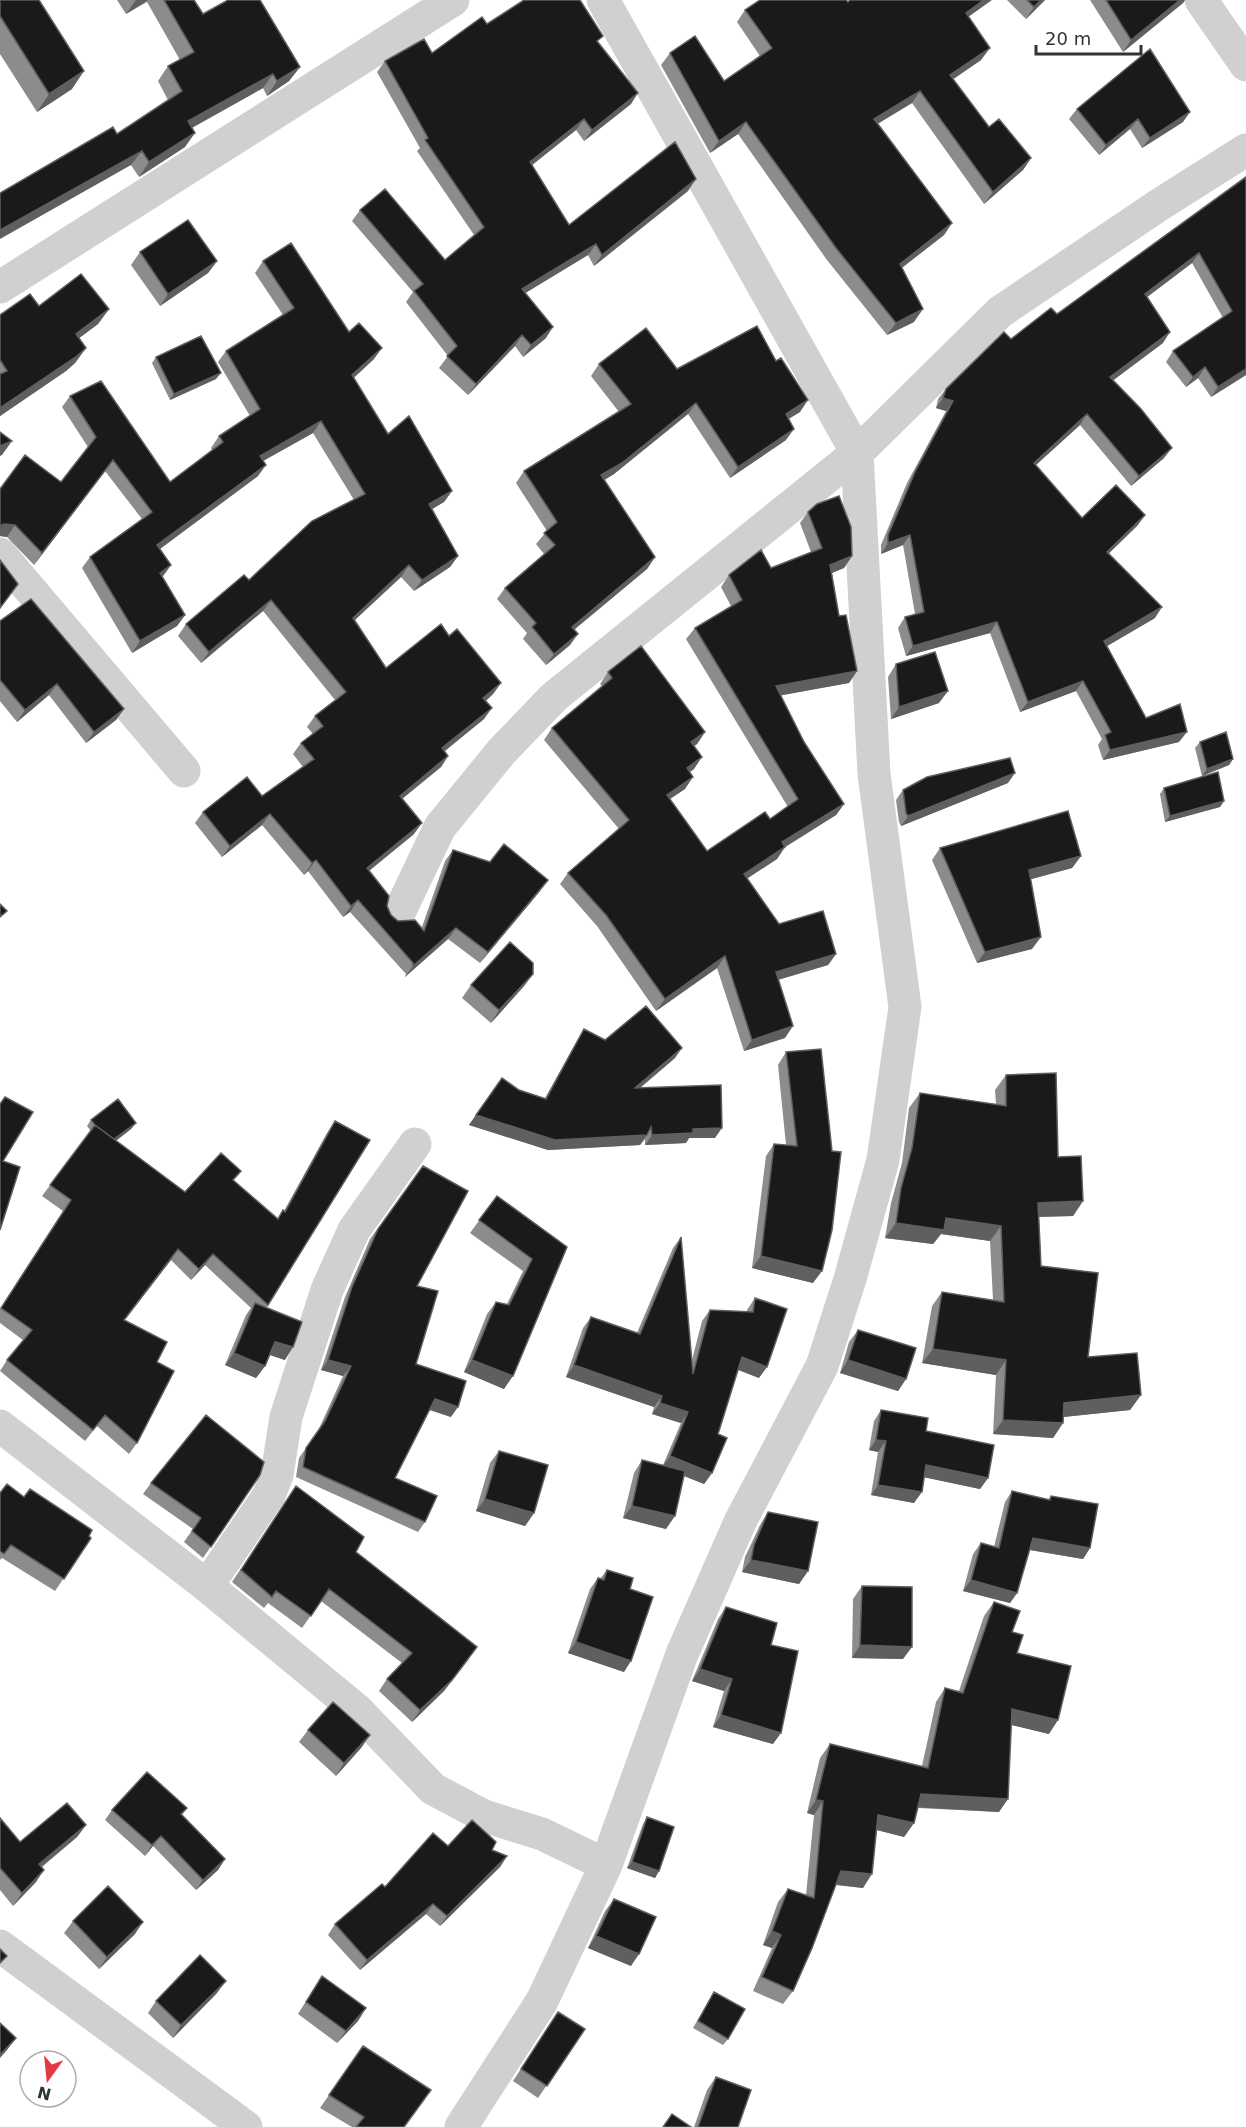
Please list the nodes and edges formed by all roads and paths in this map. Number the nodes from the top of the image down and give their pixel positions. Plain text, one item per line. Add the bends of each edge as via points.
1 (453, 0) edge
2 (603, 0) edge
3 (1201, 0) edge
4 (1246, 65) edge
5 (1246, 150) edge
6 (0, 287) edge
7 (857, 453) junction
8 (0, 554) edge
9 (184, 771) dead end
10 (398, 915) dead end
11 (415, 1144) dead end
12 (0, 1426) edge
13 (207, 1586) junction
14 (606, 1864) junction
15 (0, 1946) edge
16 (246, 2127) edge
17 (461, 2127) edge

1 - 6 street
2 - 7 street
3 - 4 street
5 - 7 street via 1000,312
7 - 10 street via 554,697 502,751 440,827
7 - 14 street via 874,774 904,1007 883,1160 822,1366 740,1522 682,1654
8 - 9 street
11 - 13 street via 354,1230 327,1290 286,1417 270,1495
12 - 13 street
13 - 14 street via 357,1710 433,1789 484,1816 542,1834
14 - 17 street via 542,2001
15 - 16 street

